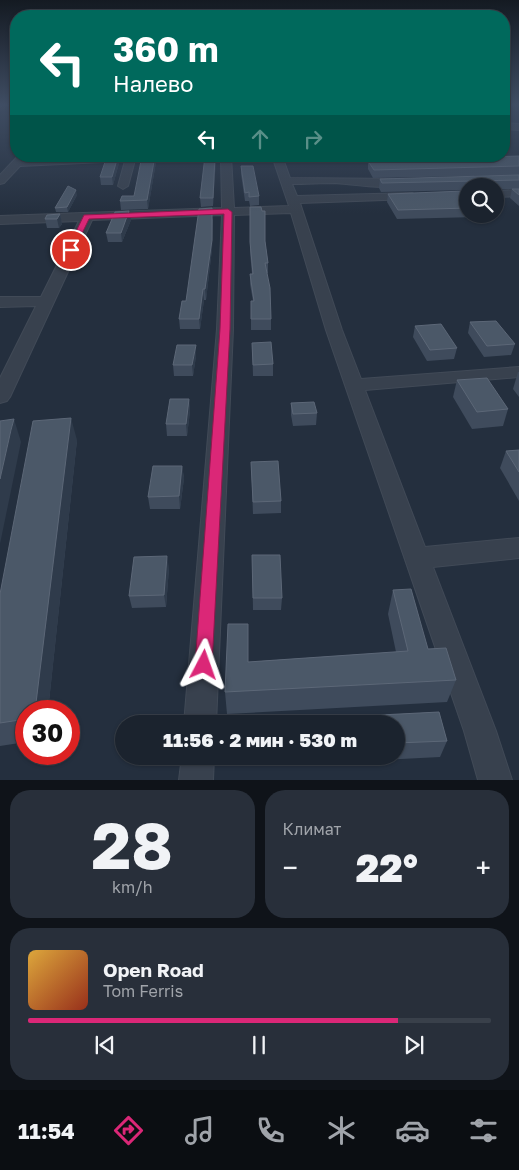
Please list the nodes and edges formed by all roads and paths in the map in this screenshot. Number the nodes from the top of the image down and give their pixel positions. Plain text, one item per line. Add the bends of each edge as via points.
1 (18, 162) edge
2 (130, 162) edge
3 (226, 162) edge
4 (279, 162) edge
5 (1, 179) edge
6 (412, 182) edge
7 (123, 186) dead end
8 (519, 193) edge
9 (504, 194) edge
10 (426, 196) edge
11 (292, 197) junction
12 (228, 212) junction
13 (87, 216) junction
14 (0, 220) edge
15 (46, 301) junction
16 (0, 302) edge
17 (519, 372) edge
18 (354, 385) junction
19 (0, 398) edge
20 (519, 548) edge
21 (417, 558) junction
22 (201, 715) edge
23 (197, 765) edge
24 (196, 780) edge
25 (495, 780) edge

1 - 5 street
2 - 7 street
3 - 12 street
4 - 11 street
6 - 11 street via 335,180
8 - 9 street
10 - 11 street
11 - 12 street
11 - 18 street
12 - 13 street
12 - 22 street via 225,329
13 - 14 street
13 - 15 street
15 - 16 street
15 - 19 street
17 - 18 street
18 - 21 street
20 - 21 street
21 - 25 street
23 - 24 street

